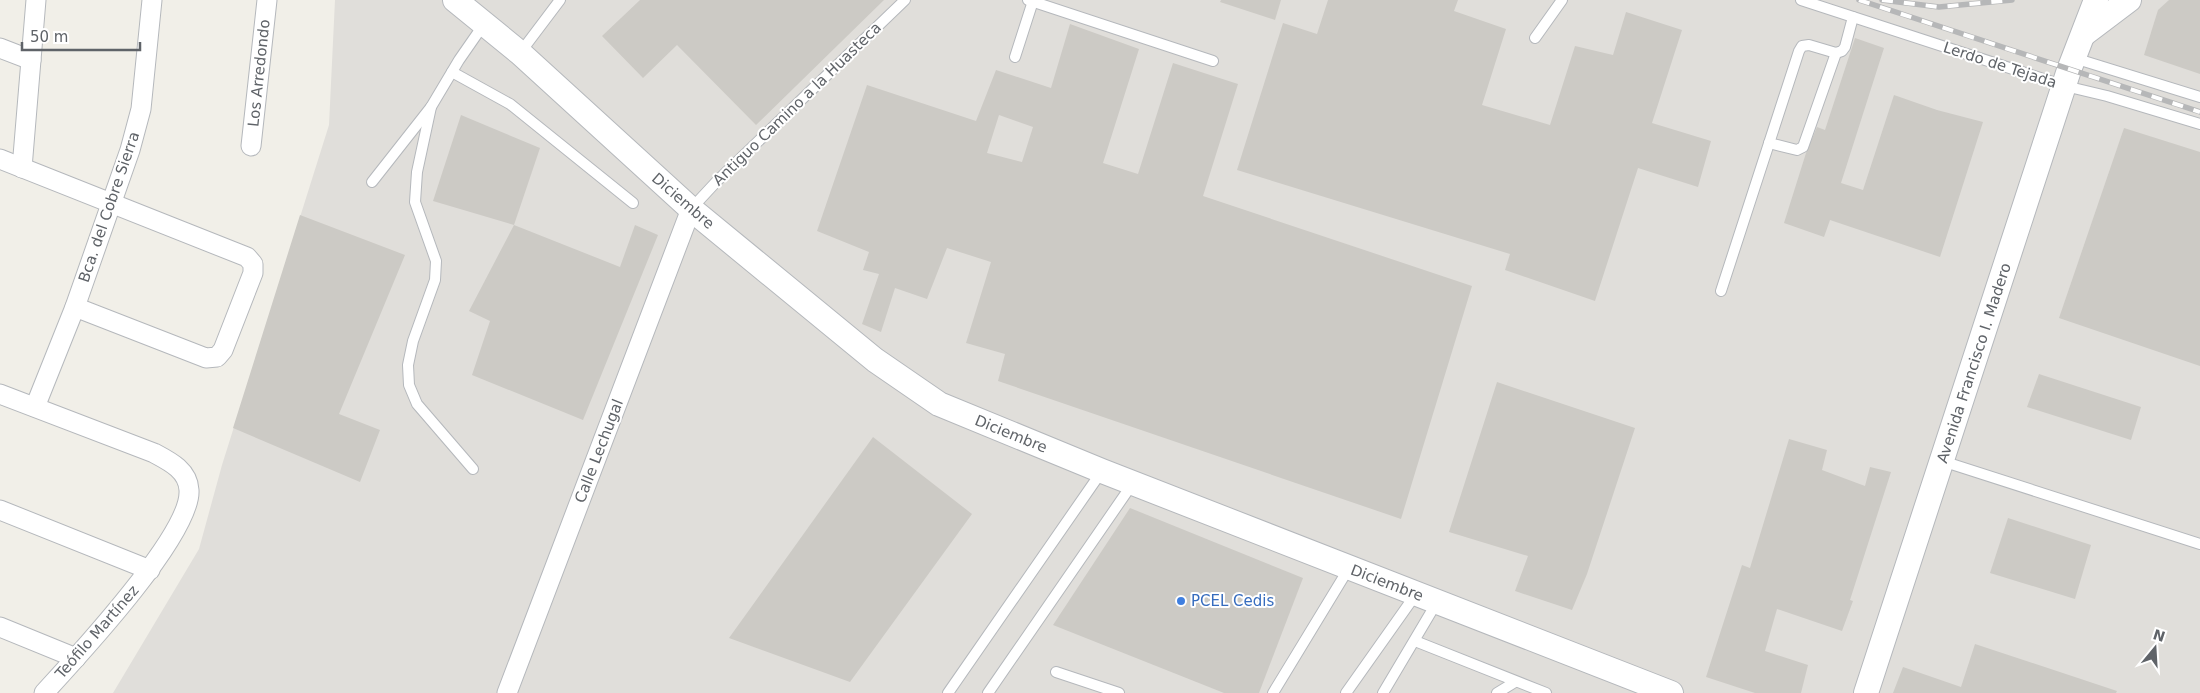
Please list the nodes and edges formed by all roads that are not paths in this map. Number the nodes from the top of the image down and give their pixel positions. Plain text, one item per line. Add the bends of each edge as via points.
1 (36, 0) edge
2 (152, 0) edge
3 (266, 0) edge
4 (455, 0) edge
5 (560, 0) edge
6 (904, 0) edge
7 (1562, 0) edge
8 (1801, 0) edge
9 (2096, 0) edge
10 (2129, 0) edge
11 (1031, 1) edge
12 (1854, 17) junction
13 (485, 23) junction
14 (2084, 34) junction
15 (1536, 38) dead end
16 (0, 48) edge
17 (520, 53) junction
18 (1836, 53) junction
19 (1015, 57) dead end
20 (2074, 58) junction
21 (32, 60) junction
22 (1213, 61) dead end
23 (452, 72) junction
24 (2064, 86) junction
25 (2200, 97) edge
26 (431, 107) junction
27 (2200, 124) edge
28 (1769, 143) junction
29 (251, 146) dead end
30 (0, 159) edge
31 (22, 168) junction
32 (372, 182) dead end
33 (633, 203) dead end
34 (112, 204) junction
35 (691, 209) junction
36 (1721, 291) dead end
37 (75, 307) junction
38 (0, 394) edge
39 (35, 407) junction
40 (1942, 461) junction
41 (473, 470) dead end
42 (1102, 471) junction
43 (1134, 483) junction
44 (0, 510) edge
45 (2200, 544) edge
46 (1349, 568) junction
47 (150, 570) junction
48 (1426, 598) junction
49 (0, 627) edge
50 (1415, 641) junction
51 (76, 658) junction
52 (1056, 672) dead end
53 (1515, 682) junction
54 (44, 693) edge
55 (507, 693) edge
56 (948, 693) edge
57 (988, 693) edge
58 (1119, 693) edge
59 (1272, 693) edge
60 (1346, 693) edge
61 (1383, 693) edge
62 (1497, 693) edge
63 (1546, 693) edge
64 (1671, 693) edge
65 (1866, 693) edge

1 - 21 street
2 - 34 street, Bca. del Cobre Sierra via 141,109
3 - 29 street, Los Arredondo
4 - 13 street, Diciembre
5 - 17 lane
6 - 35 lane, Antiguo Camino a la Huasteca
7 - 15 lane
8 - 12 lane, Lerdo de Tejada
9 - 14 street, Avenida Francisco I. Madero
10 - 14 street
11 - 19 lane
11 - 22 lane
12 - 18 lane via 1845,46
12 - 24 lane, Lerdo de Tejada
13 - 17 street, Diciembre
13 - 23 lane
14 - 20 street, Avenida Francisco I. Madero
16 - 21 street
17 - 35 street, Diciembre
18 - 28 lane via 1803,148 1797,150
18 - 28 lane via 1802,46
20 - 24 street, Avenida Francisco I. Madero
20 - 25 lane
21 - 31 street
23 - 26 lane
23 - 33 lane via 510,104
24 - 27 lane, Lerdo de Tejada
24 - 40 street, Avenida Francisco I. Madero
26 - 32 lane
26 - 41 lane via 417,172 415,202 436,261 435,280 413,341 408,385 417,404
28 - 36 lane
30 - 31 street
31 - 34 street
34 - 37 street, Bca. del Cobre Sierra
34 - 37 street via 247,257 253,264 253,274 223,350 217,357 206,358
35 - 42 street, Diciembre via 875,360 939,404
35 - 55 street, Calle Lechugal
37 - 39 street, Bca. del Cobre Sierra
38 - 39 street, Teófilo Martínez
39 - 47 street, Teófilo Martínez via 154,453 186,476 190,491 184,510 171,539
40 - 45 lane
40 - 65 street, Avenida Francisco I. Madero
42 - 43 street, Diciembre
42 - 56 lane
43 - 46 street, Diciembre
43 - 57 lane
44 - 47 street
46 - 48 street, Diciembre
46 - 59 lane
47 - 51 street, Teófilo Martínez
48 - 50 lane
48 - 60 lane
48 - 64 street, Diciembre
49 - 51 street
50 - 53 lane
50 - 61 lane
51 - 54 street, Teófilo Martínez
52 - 58 lane
53 - 62 lane
53 - 63 lane

